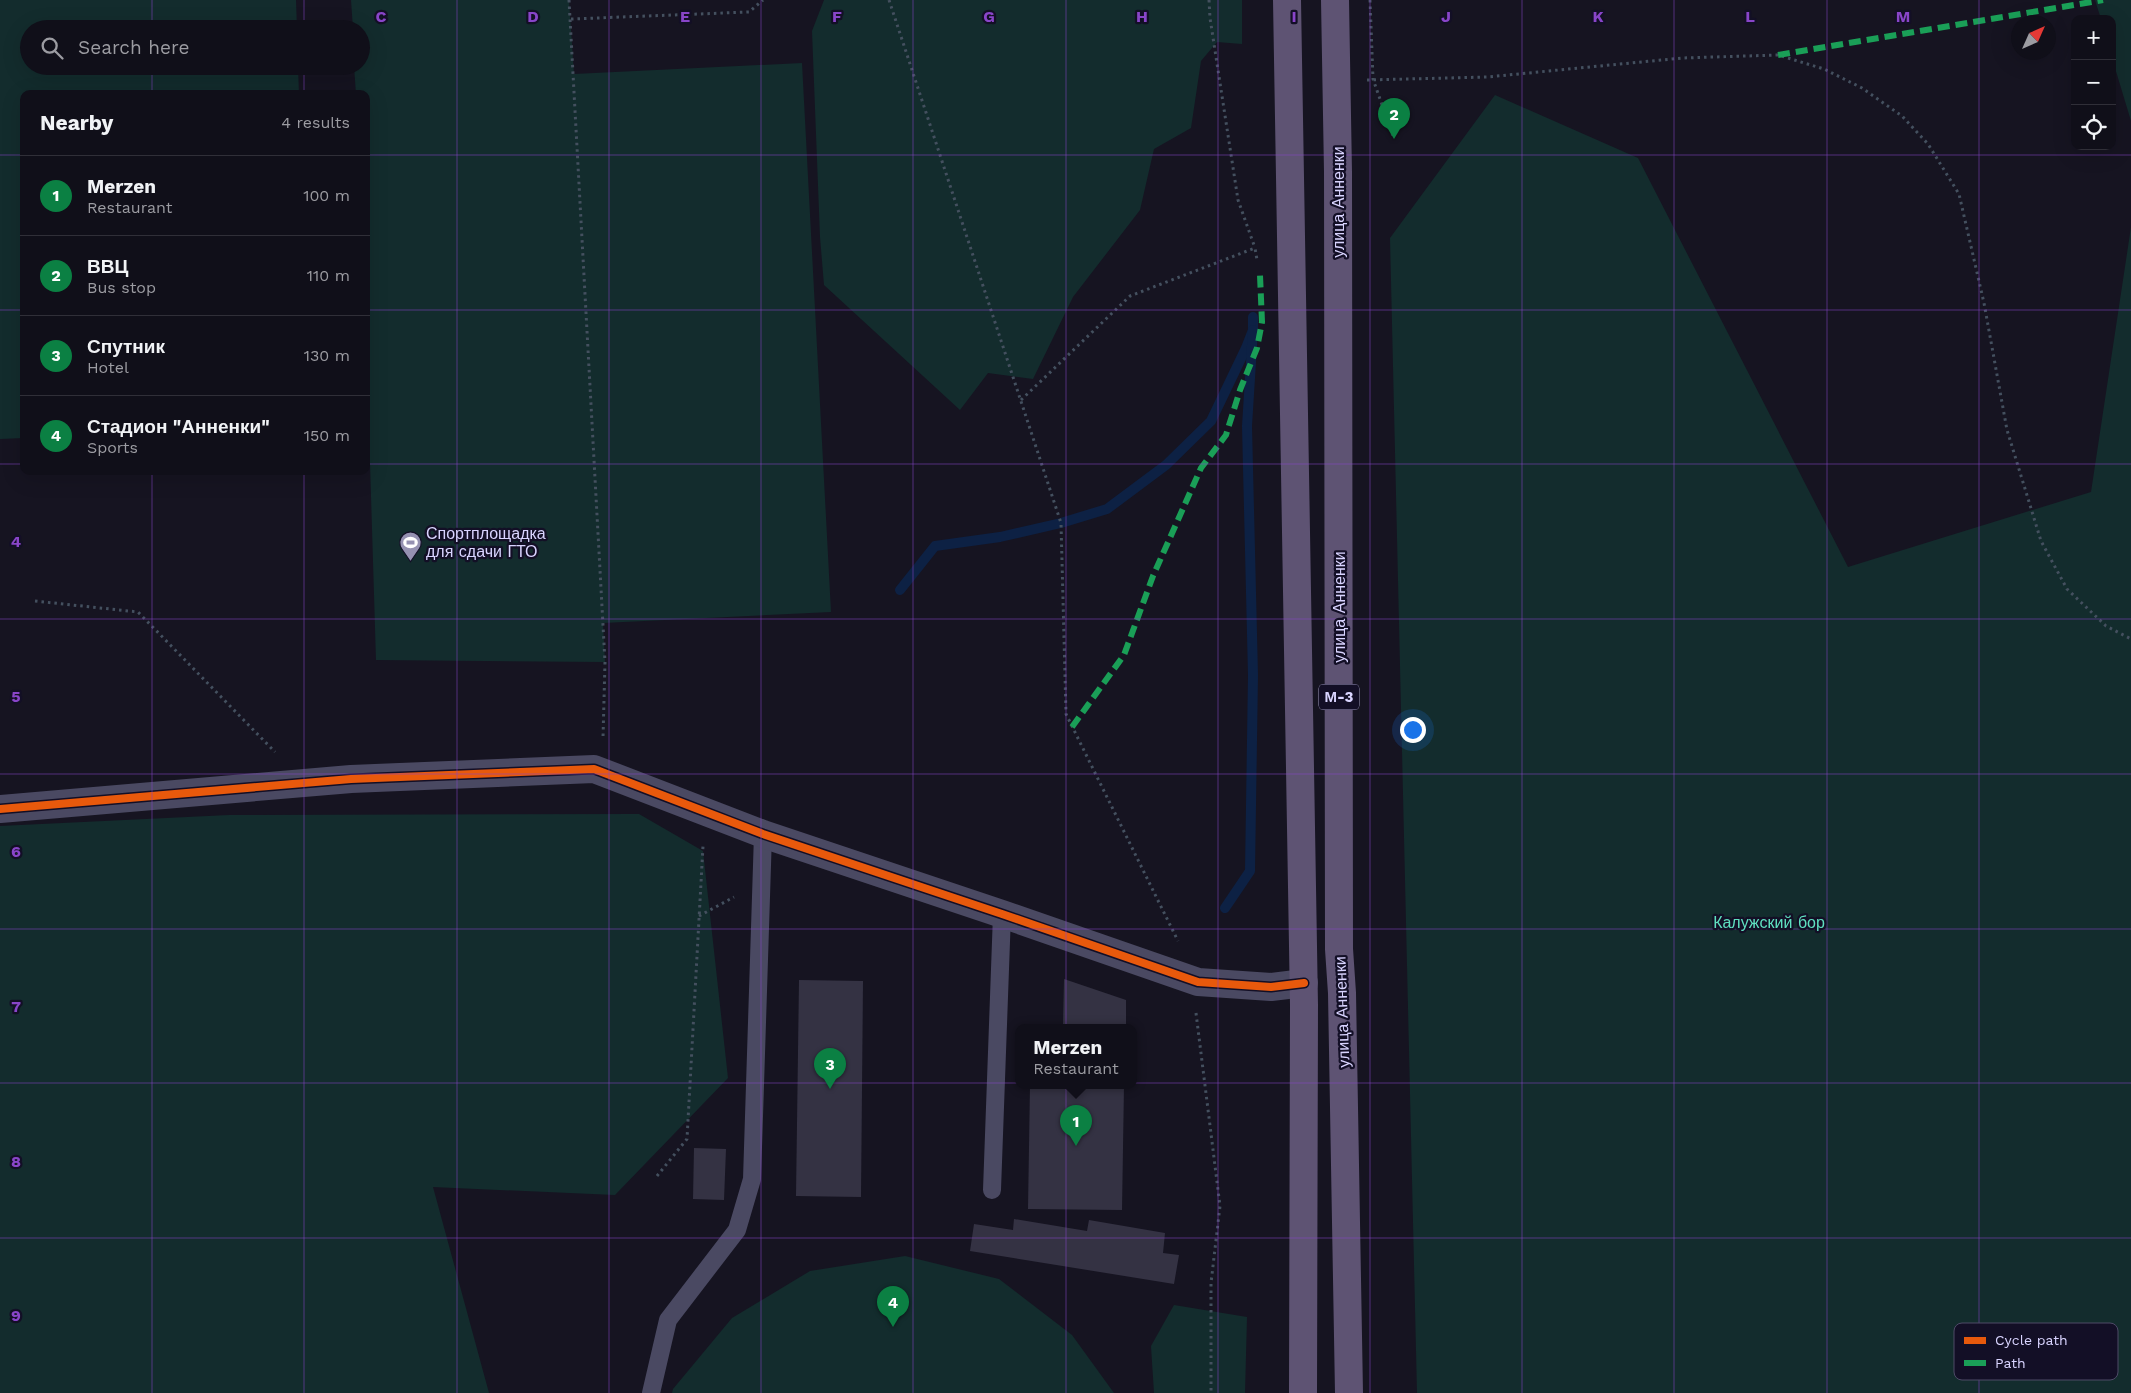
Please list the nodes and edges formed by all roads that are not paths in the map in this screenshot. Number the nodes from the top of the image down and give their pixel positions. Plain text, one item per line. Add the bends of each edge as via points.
1 (1288, 0) edge
2 (1335, 0) edge
3 (0, 809) edge
4 (762, 834) junction
5 (1002, 914) junction
6 (1304, 983) junction
7 (992, 1190) dead end
8 (651, 1393) edge
9 (1304, 1393) edge
10 (1349, 1393) edge

1 - 6 main road, М-3
2 - 10 main road, улица Анненки / М-3 via 1340,949
3 - 4 street via 305,782 594,769
4 - 5 street
4 - 8 lane via 752,1179 737,1230 668,1320
5 - 6 street via 1198,982 1271,987
5 - 7 lane
6 - 9 main road, М-3

